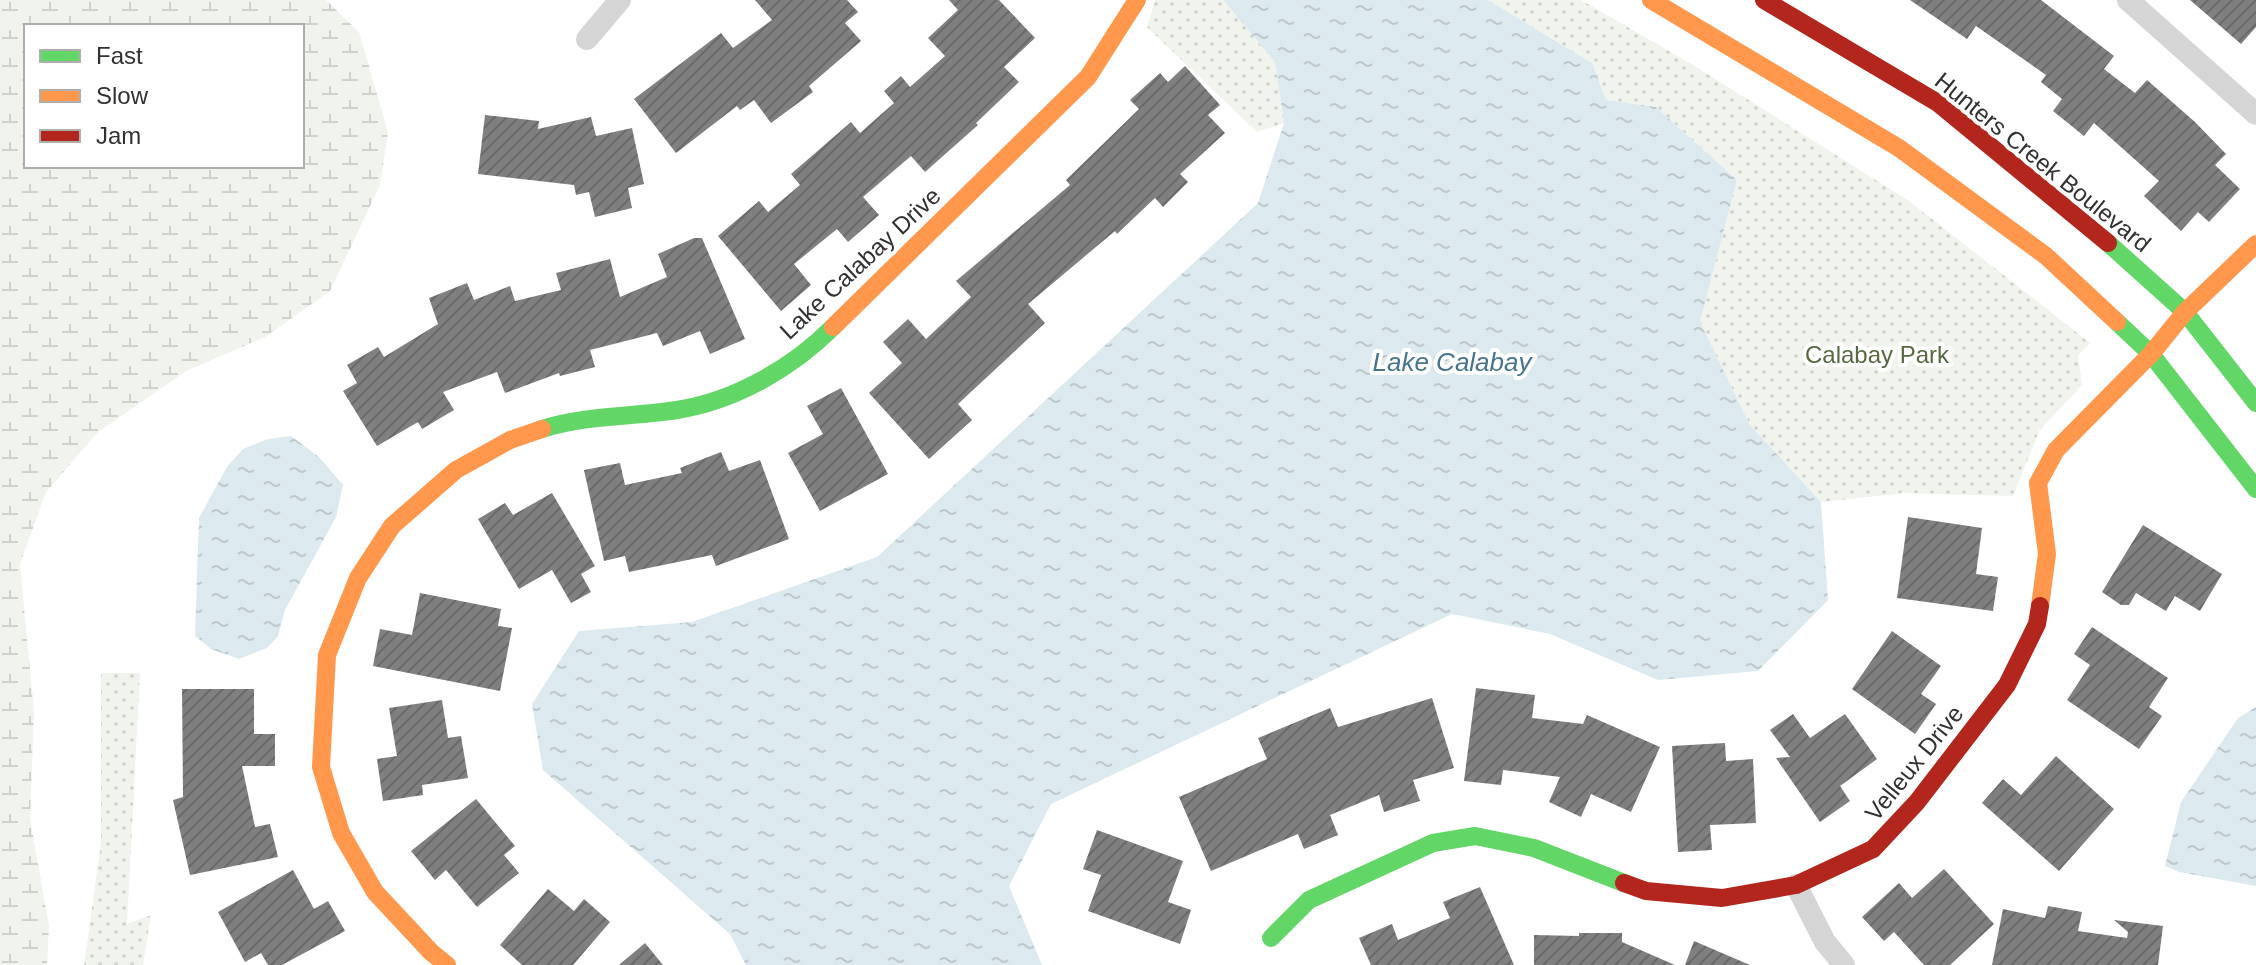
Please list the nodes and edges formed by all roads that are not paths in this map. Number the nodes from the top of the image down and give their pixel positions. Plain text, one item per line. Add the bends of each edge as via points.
1 (620, 0) edge
2 (1137, 0) edge
3 (1651, 0) edge
4 (1764, 0) edge
5 (2128, 0) edge
6 (587, 39) dead end
7 (2256, 114) edge
8 (2256, 244) edge
9 (2185, 312) junction
10 (2151, 354) junction
11 (2256, 403) edge
12 (2256, 489) edge
13 (1796, 885) junction
14 (1271, 938) dead end
15 (447, 965) edge
16 (1844, 965) edge

1 - 6 street
2 - 15 street, Lake Calabay Drive via 1088,77 812,348 742,391 679,410 570,420 510,440 456,470 392,526 358,578 327,655 321,767 341,833 375,892
3 - 10 street via 1899,148 2046,256
4 - 9 street, Hunters Creek Boulevard via 1938,103 2077,215
5 - 7 street
8 - 9 street, Velleux Drive
9 - 10 street, Velleux Drive
9 - 11 street, Hunters Creek Boulevard
10 - 12 street
10 - 13 street, Velleux Drive via 2056,450 2038,483 2047,554 2037,624 2007,685 1917,802 1873,849
13 - 14 street, Velleux Drive via 1722,898 1646,891 1534,848 1475,836 1433,843 1309,900
13 - 16 street via 1825,942

